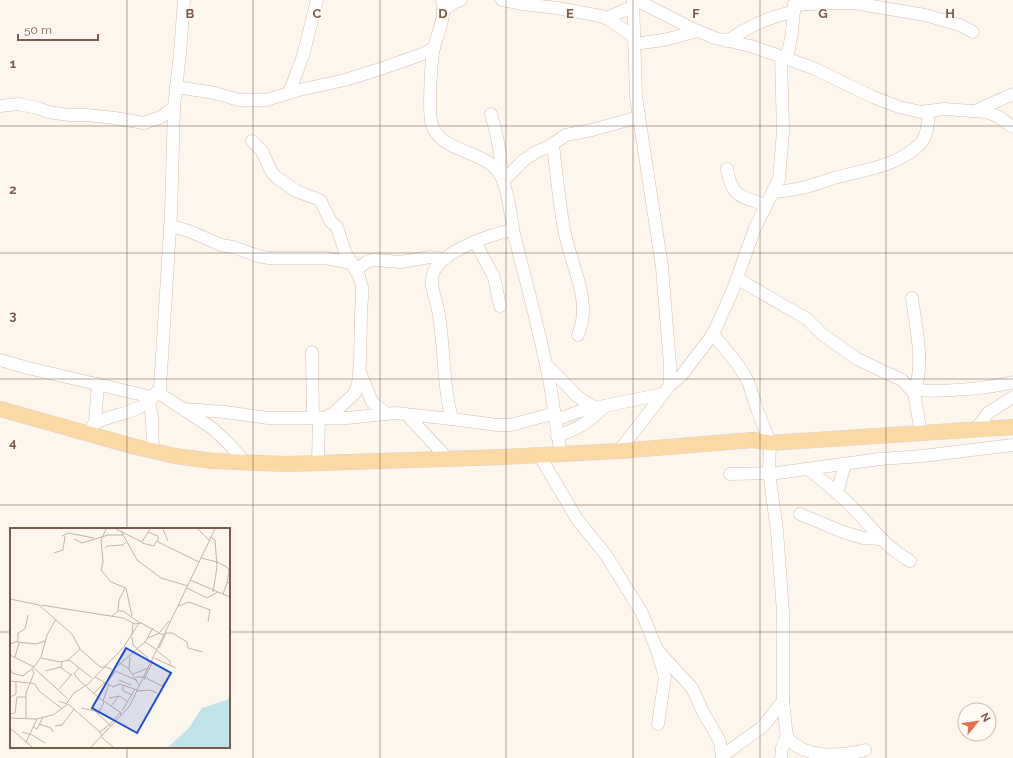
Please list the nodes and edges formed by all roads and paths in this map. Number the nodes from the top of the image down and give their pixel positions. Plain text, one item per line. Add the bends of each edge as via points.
1 (184, 0) edge
2 (317, 0) edge
3 (461, 0) edge
4 (502, 0) edge
5 (652, 0) edge
6 (634, 2) edge
7 (443, 5) edge
8 (794, 6) edge
9 (661, 12) junction
10 (606, 18) junction
11 (698, 31) junction
12 (972, 32) dead end
13 (634, 40) junction
14 (727, 41) junction
15 (434, 48) junction
16 (784, 58) junction
17 (176, 87) junction
18 (289, 93) junction
19 (1013, 94) edge
20 (0, 106) edge
21 (174, 107) junction
22 (929, 111) junction
23 (975, 111) junction
24 (490, 114) dead end
25 (639, 117) junction
26 (1013, 128) edge
27 (252, 141) dead end
28 (553, 144) junction
29 (727, 169) dead end
30 (502, 179) junction
31 (772, 192) junction
32 (765, 206) junction
33 (171, 226) junction
34 (513, 230) junction
35 (475, 242) junction
36 (445, 259) junction
37 (354, 266) junction
38 (738, 279) junction
39 (912, 298) dead end
40 (500, 306) dead end
41 (713, 334) junction
42 (578, 336) dead end
43 (312, 352) dead end
44 (0, 360) edge
45 (546, 364) junction
46 (360, 370) junction
47 (1013, 382) edge
48 (98, 384) junction
49 (666, 389) junction
50 (914, 391) junction
51 (153, 396) junction
52 (1013, 397) edge
53 (600, 407) junction
54 (0, 409) edge
55 (184, 409) junction
56 (387, 414) junction
57 (407, 415) junction
58 (556, 416) junction
59 (320, 417) junction
60 (452, 419) junction
61 (1013, 427) edge
62 (92, 429) junction
63 (976, 429) junction
64 (921, 433) junction
65 (557, 436) junction
66 (770, 443) junction
67 (1013, 445) edge
68 (153, 451) junction
69 (619, 451) junction
70 (561, 454) junction
71 (539, 456) junction
72 (448, 459) junction
73 (246, 462) junction
74 (318, 463) junction
75 (845, 464) junction
76 (807, 469) junction
77 (769, 472) junction
78 (730, 474) dead end
79 (837, 493) junction
80 (800, 514) dead end
81 (881, 539) junction
82 (910, 561) dead end
83 (657, 650) junction
84 (783, 701) junction
85 (658, 724) dead end
86 (787, 735) junction
87 (865, 750) dead end
88 (722, 757) edge
89 (781, 758) edge

1 - 17 street
2 - 18 street via 303,56
3 - 7 street
4 - 10 street
5 - 9 street
6 - 9 street
6 - 10 street
6 - 13 street
7 - 15 street
8 - 12 street via 846,3 887,8 947,21
8 - 14 street
8 - 16 street via 793,30
9 - 11 street
10 - 13 street
11 - 13 street via 664,40
11 - 14 street
13 - 25 street
14 - 16 street via 751,46
15 - 18 street via 415,57 344,80
15 - 30 street via 430,117 437,134 445,142 489,164
16 - 22 street via 813,68 899,107 921,112
16 - 31 street via 781,162 779,179
17 - 18 street via 254,101
17 - 21 street
19 - 23 street
20 - 21 street via 18,104 48,112 144,123 161,117
21 - 33 street
22 - 23 street
22 - 31 street via 927,132 922,142 899,159 870,170 803,188
23 - 26 street via 999,117
24 - 30 street via 500,150
25 - 28 street via 566,135
25 - 49 street via 662,267 670,365
27 - 37 street via 262,151 276,177 296,191 320,200 331,222 337,227 345,252
28 - 30 street via 530,156
28 - 42 street via 564,230 584,307
29 - 32 street via 731,183 740,196
30 - 34 street
31 - 32 street
32 - 38 street
33 - 37 street via 189,230 221,245 258,256 325,258
33 - 51 street via 162,379 160,388
34 - 35 street
34 - 45 street
35 - 36 street
35 - 40 street via 494,277
36 - 37 street via 430,258 402,262 375,260
36 - 60 street via 433,272 432,283 443,345 447,400
37 - 46 street via 362,287
38 - 41 street
38 - 50 street via 807,319 822,334 857,359 902,380
39 - 50 street via 919,345 918,376
41 - 49 street via 682,376
41 - 66 street via 748,381
43 - 59 street
44 - 48 street
45 - 53 street via 578,397
45 - 58 street
46 - 56 street via 372,402
46 - 59 street via 355,393 336,412
47 - 50 street
48 - 51 street
48 - 62 street
49 - 53 street
49 - 69 street
50 - 64 street
51 - 55 street
51 - 62 street via 140,407 110,417
51 - 68 street
52 - 63 street via 988,414
53 - 58 street
53 - 65 street via 577,429
54 - 62 main road
55 - 59 street via 268,418
55 - 73 street via 212,428
56 - 57 street
56 - 59 street via 347,418
57 - 60 street
57 - 72 street
58 - 60 street via 511,425
58 - 65 street
59 - 74 street
61 - 63 main road
62 - 68 main road
63 - 64 main road
64 - 66 main road
65 - 70 street
66 - 69 main road via 753,440
66 - 77 street
67 - 75 street
68 - 73 main road via 213,461
69 - 70 main road
70 - 71 main road
71 - 72 main road
71 - 83 street via 577,519 623,581 642,613
72 - 74 main road
73 - 74 main road
75 - 76 street
75 - 79 street
76 - 77 street
76 - 79 street
77 - 78 street
77 - 84 street via 783,612
79 - 81 street
80 - 81 street via 843,532 863,538
81 - 82 street via 897,554
83 - 85 street via 665,677
83 - 88 street via 692,688 720,742
84 - 86 street
84 - 88 street via 761,728
86 - 87 street via 790,743 810,758 841,756
86 - 89 street

